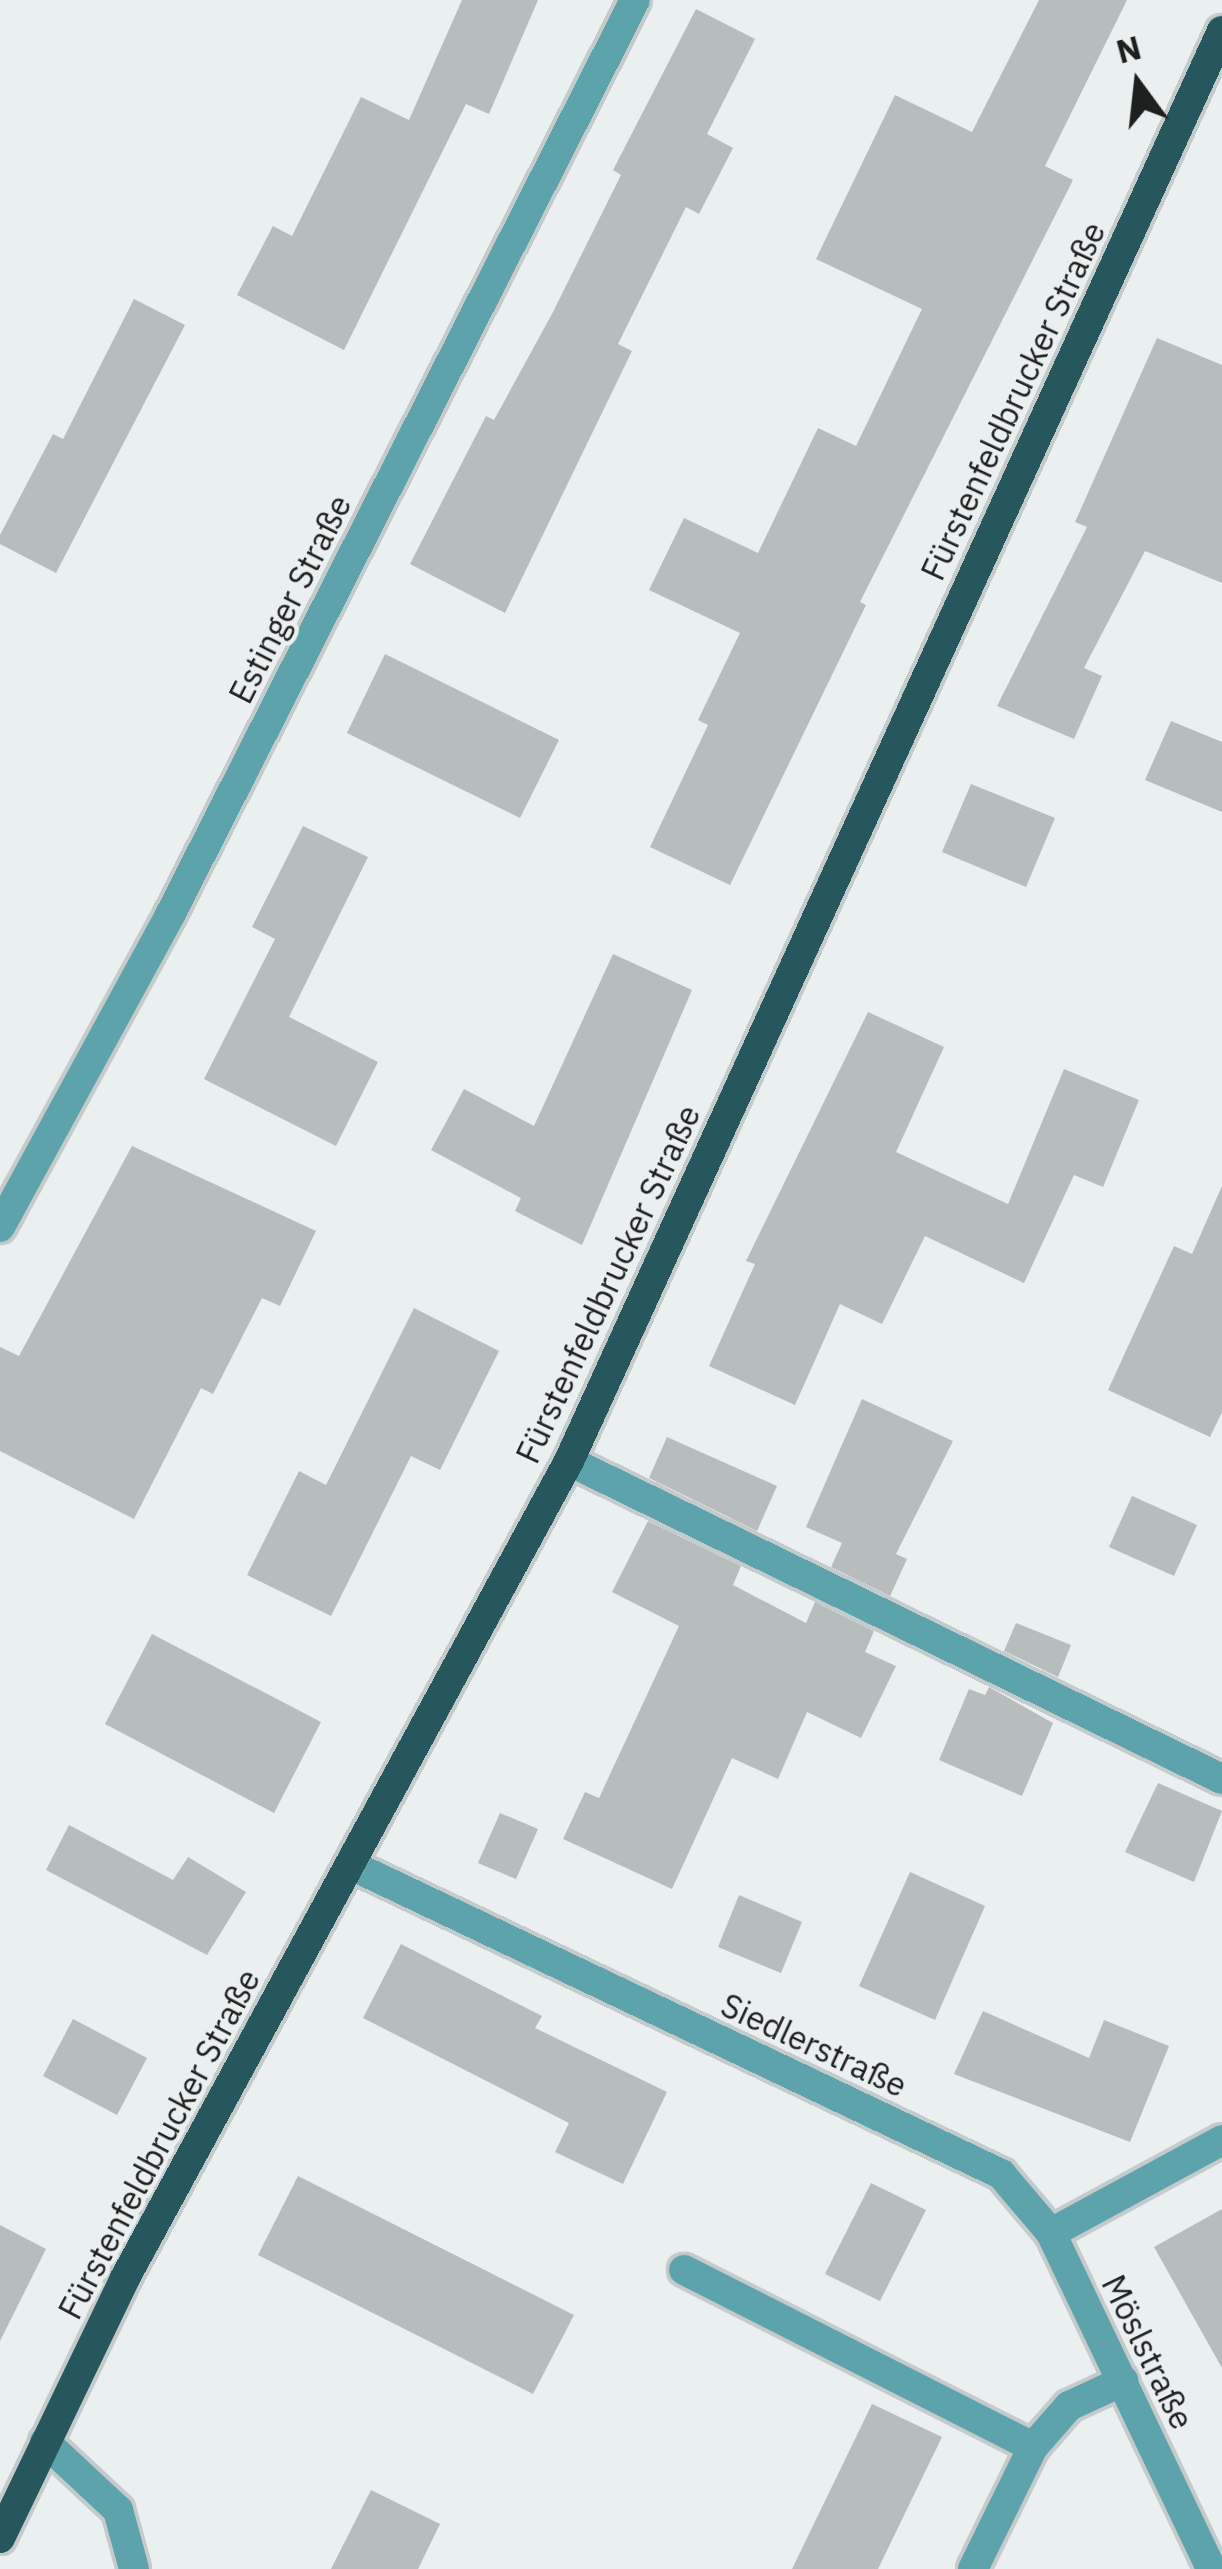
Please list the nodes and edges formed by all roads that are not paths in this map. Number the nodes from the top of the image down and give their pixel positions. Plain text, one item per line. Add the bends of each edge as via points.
1 (635, 0) edge
2 (1222, 32) edge
3 (0, 1227) edge
4 (569, 1461) junction
5 (1222, 1779) edge
6 (351, 1865) junction
7 (1222, 2140) edge
8 (1051, 2233) junction
9 (684, 2270) dead end
10 (1123, 2381) junction
11 (46, 2442) junction
12 (1033, 2447) junction
13 (0, 2538) edge
14 (134, 2569) edge
15 (973, 2569) edge
16 (1211, 2569) edge

1 - 3 street, Estinger Straße via 170,915
2 - 4 main road, Fürstenfeldbrucker Straße
4 - 5 street
4 - 6 main road, Fürstenfeldbrucker Straße
6 - 8 street, Siedlerstraße via 1001,2174
6 - 11 main road, Fürstenfeldbrucker Straße via 125,2278
7 - 8 street
8 - 10 street, Möslstraße
9 - 12 street
10 - 12 street via 1069,2406
10 - 16 street, Möslstraße
11 - 13 main road, Fürstenfeldbrucker Straße
11 - 14 street via 118,2510
12 - 15 street

